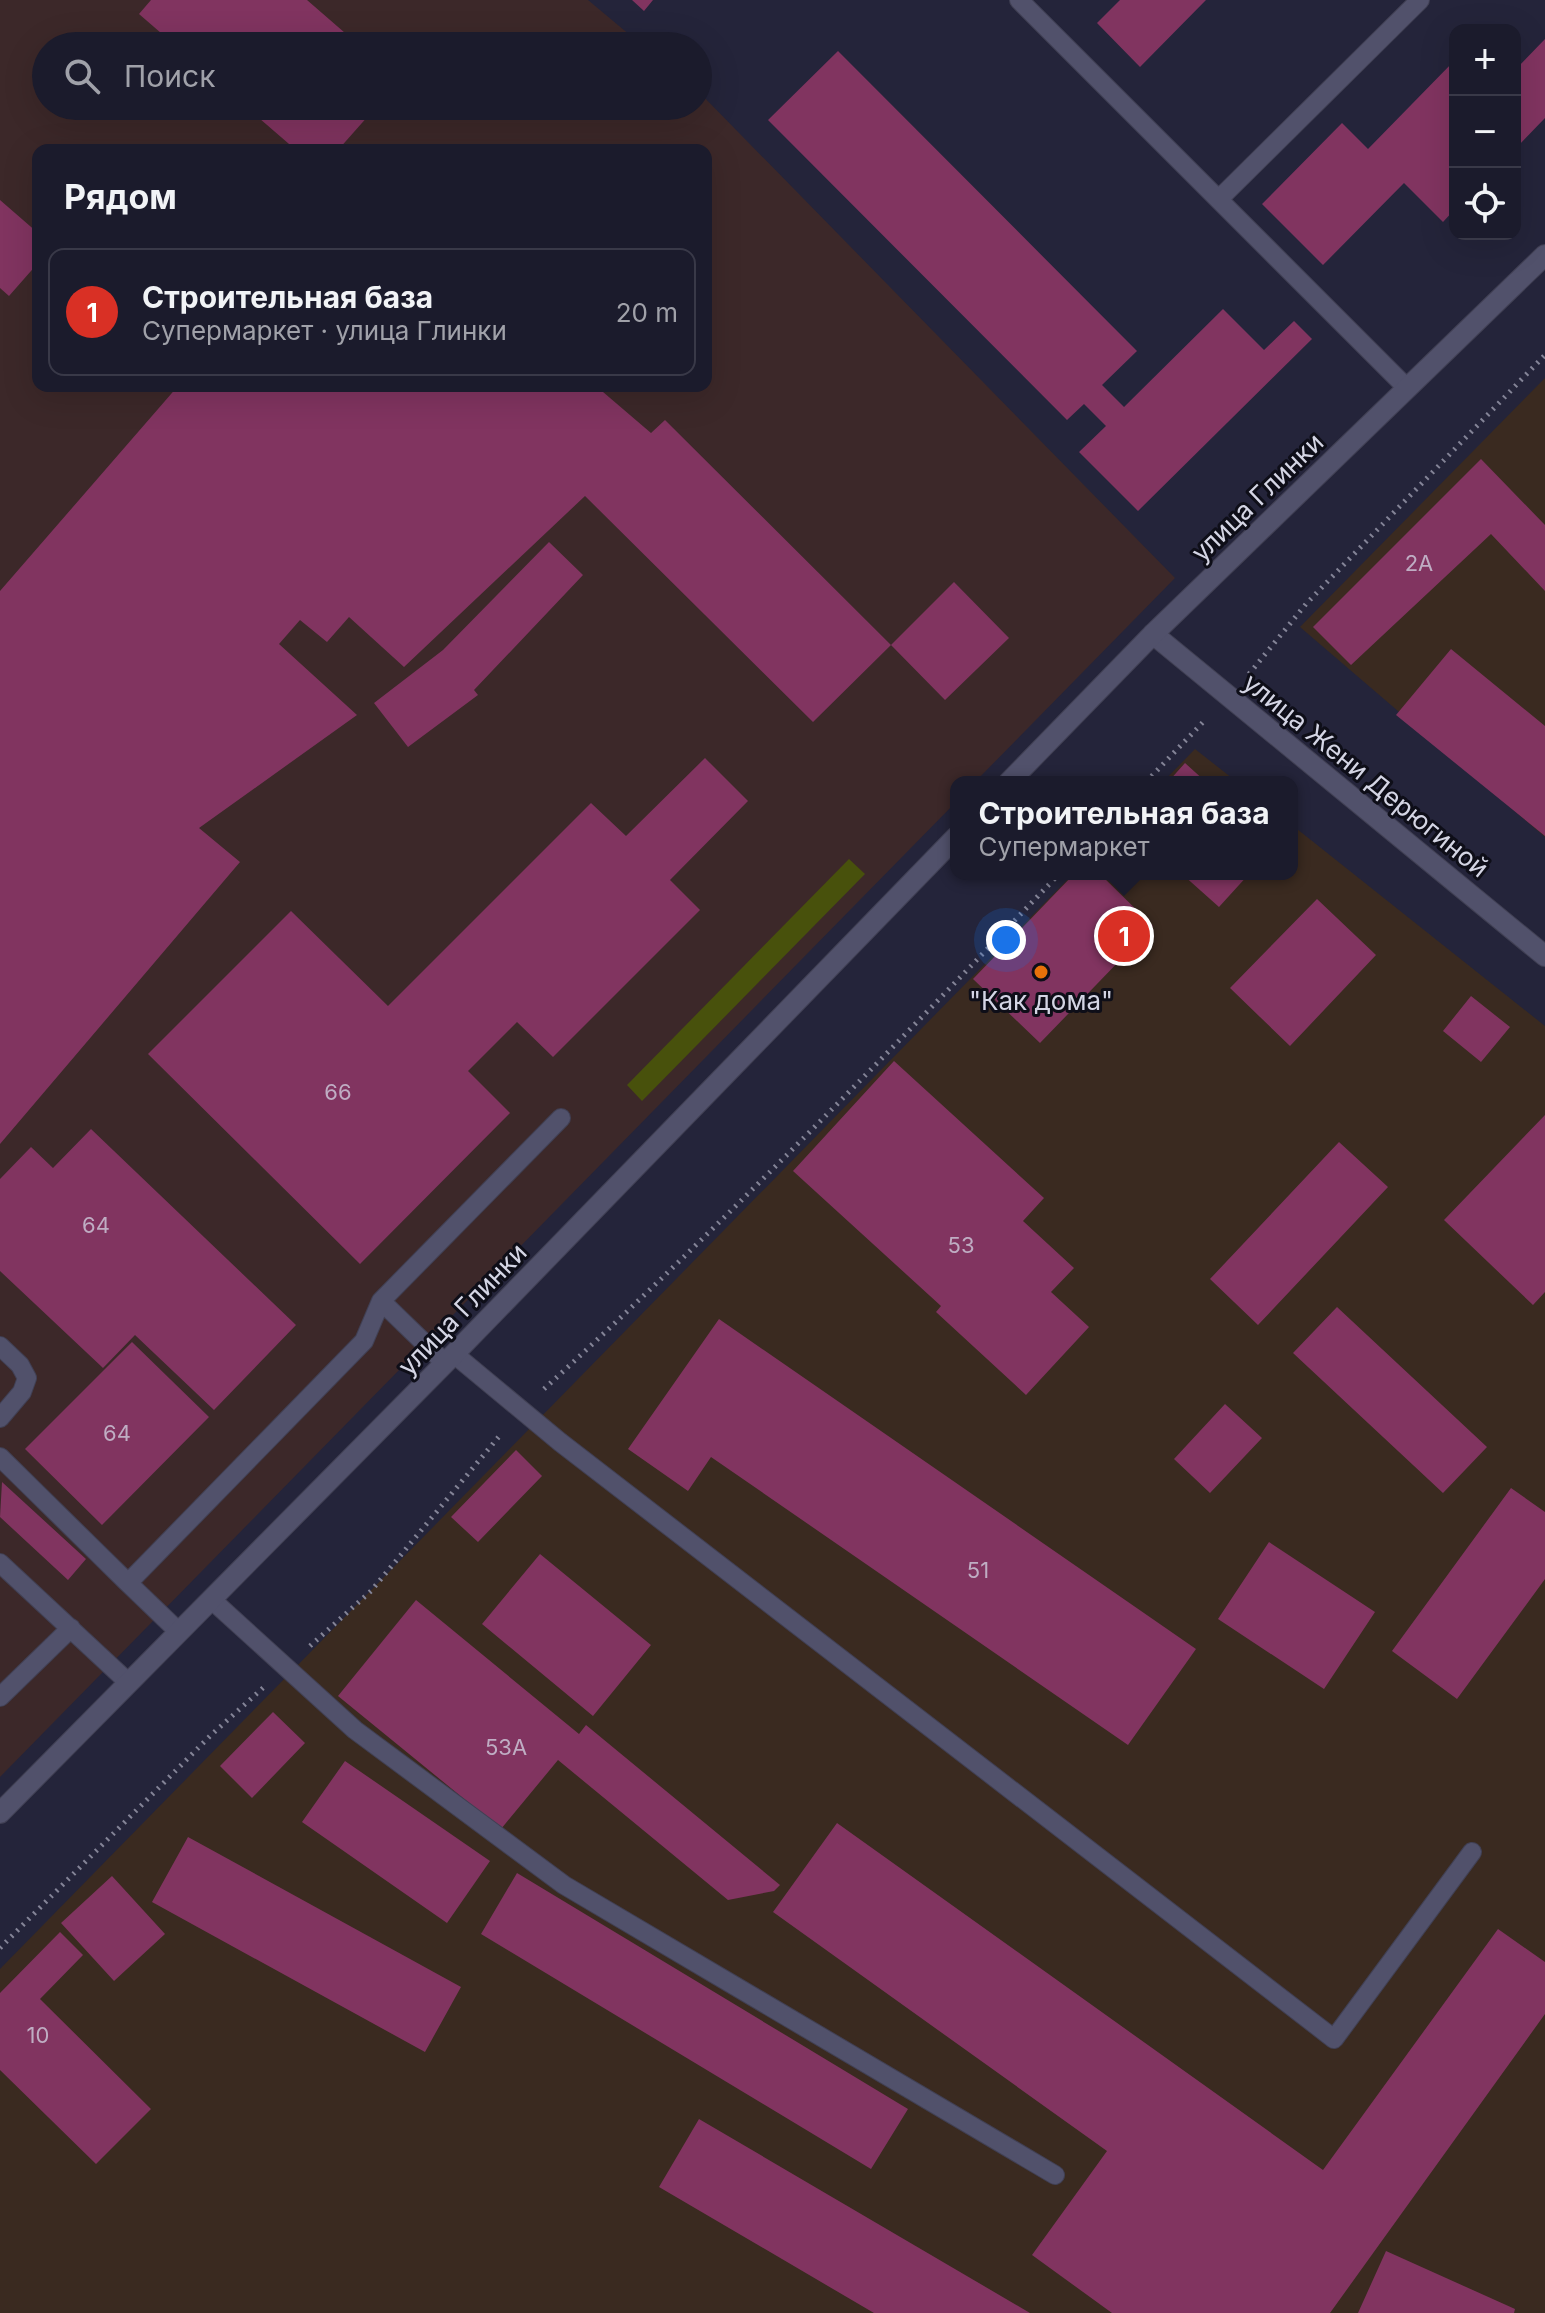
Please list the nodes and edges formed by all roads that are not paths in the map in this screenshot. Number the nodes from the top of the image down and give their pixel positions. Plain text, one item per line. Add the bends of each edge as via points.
1 (1019, 0) edge
2 (1420, 0) edge
3 (1219, 199) junction
4 (1545, 255) edge
5 (1407, 388) junction
6 (1153, 634) junction
7 (1015, 776) edge
8 (950, 843) edge
9 (1545, 956) edge
10 (561, 1118) dead end
11 (381, 1301) junction
12 (0, 1346) edge
13 (450, 1359) junction
14 (0, 1418) edge
15 (0, 1457) edge
16 (0, 1563) edge
17 (128, 1583) junction
18 (212, 1600) junction
19 (71, 1628) junction
20 (179, 1632) junction
21 (129, 1683) junction
22 (0, 1697) edge
23 (0, 1813) edge
24 (1472, 1852) dead end
25 (1055, 2175) dead end

1 - 3 lane
2 - 3 lane
3 - 5 lane
4 - 5 main road, улица Глинки
5 - 6 main road, улица Глинки
6 - 7 main road, улица Глинки
6 - 9 main road, улица Жени Дерюгиной
8 - 13 main road, улица Глинки
10 - 11 lane
11 - 13 lane
11 - 17 lane via 364,1341
12 - 14 lane via 27,1378
13 - 18 main road, улица Глинки
13 - 24 lane via 1334,2039
15 - 17 lane
16 - 19 lane
17 - 20 lane
18 - 20 main road, улица Глинки
18 - 25 lane via 355,1730 564,1885
19 - 21 lane
19 - 22 lane
20 - 21 main road, улица Глинки
21 - 23 main road, улица Глинки

